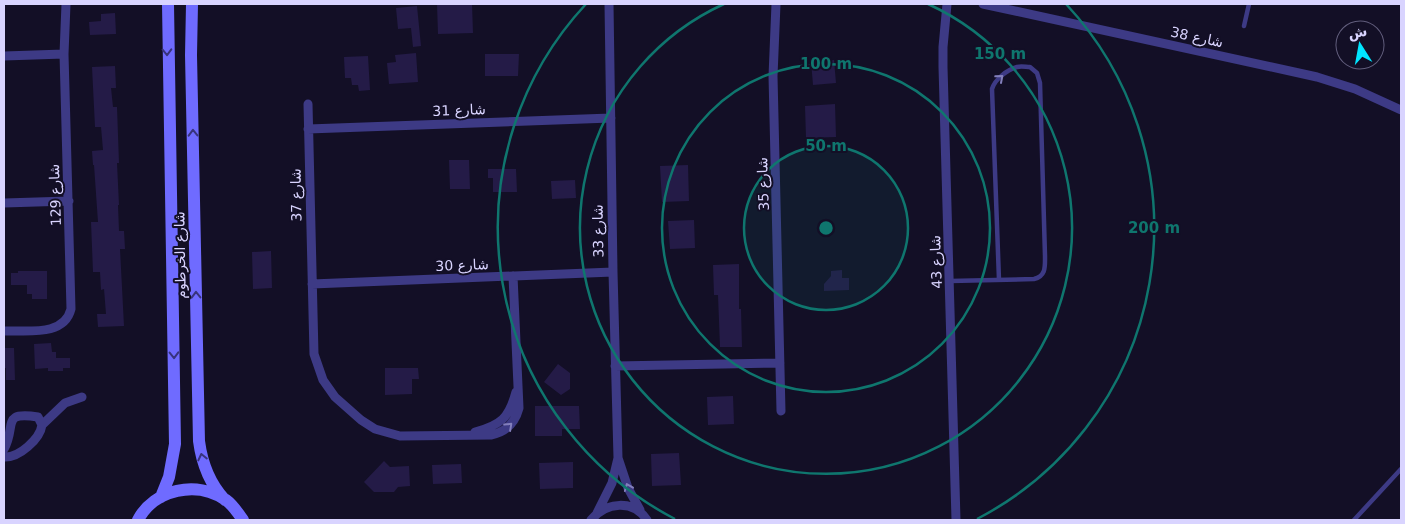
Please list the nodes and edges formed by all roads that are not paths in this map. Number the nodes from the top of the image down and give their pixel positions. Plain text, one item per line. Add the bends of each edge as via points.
1 (66, 4) edge
2 (168, 4) edge
3 (192, 4) edge
4 (609, 4) edge
5 (776, 4) edge
6 (948, 4) edge
7 (983, 4) edge
8 (1249, 4) edge
9 (1244, 26) dead end
10 (64, 54) junction
11 (4, 56) edge
12 (308, 104) dead end
13 (1401, 110) edge
14 (610, 118) junction
15 (308, 129) junction
16 (68, 201) junction
17 (4, 202) edge
18 (612, 272) junction
19 (513, 276) junction
20 (999, 280) junction
21 (950, 281) junction
22 (312, 284) junction
23 (4, 331) edge
24 (780, 363) junction
25 (615, 366) junction
26 (82, 397) dead end
27 (782, 411) dead end
28 (42, 425) junction
29 (4, 449) edge
30 (4, 457) edge
31 (618, 458) junction
32 (1401, 469) edge
33 (161, 497) junction
34 (225, 500) junction
35 (594, 517) edge
36 (647, 518) edge
37 (138, 520) edge
38 (243, 520) edge
39 (956, 520) edge
40 (1354, 520) edge

1 - 10 street, شارع 129
2 -> 33 main road, شارع الخرطوم via 175,444 169,477
34 -> 3 main road, شارع الخرطوم via 209,477 199,441
4 - 14 street, شارع 33
5 - 24 street, شارع 35 via 773,76
6 - 21 street, شارع 43 via 943,67
7 - 13 street, شارع 38 via 1317,77 1361,91
8 - 9 lane
10 - 11 street
10 - 16 street, شارع 129
12 - 15 street, شارع 37
14 - 15 street, شارع 31
14 - 18 street, شارع 33
15 - 22 street, شارع 37
16 - 17 street
16 - 23 street, شارع 129 via 71,304 67,320 49,329
18 - 19 street, شارع 30
18 - 25 street, شارع 33
19 - 22 street, شارع 30
19 - 22 street via 517,383 510,409 499,423 466,435 400,436 384,433 361,420 335,397 321,375 314,354
20 -> 20 lane via 993,85 1017,67 1030,67 1040,83 1045,269 1037,279
20 - 21 lane
21 - 39 street, شارع 43
24 - 25 street
24 - 27 street, شارع 35
25 - 31 street, شارع 33
26 - 28 street via 65,403
28 - 29 street via 38,417 14,417
28 - 30 street via 40,432 22,452
31 - 35 street, شارع 33 via 612,483
36 -> 31 street, شارع 33 via 628,488
32 - 40 lane
33 - 34 main road via 186,489 213,493
33 - 37 main road via 150,504
34 - 38 main road, شارع الخرطوم
35 - 36 street via 606,508 625,505

